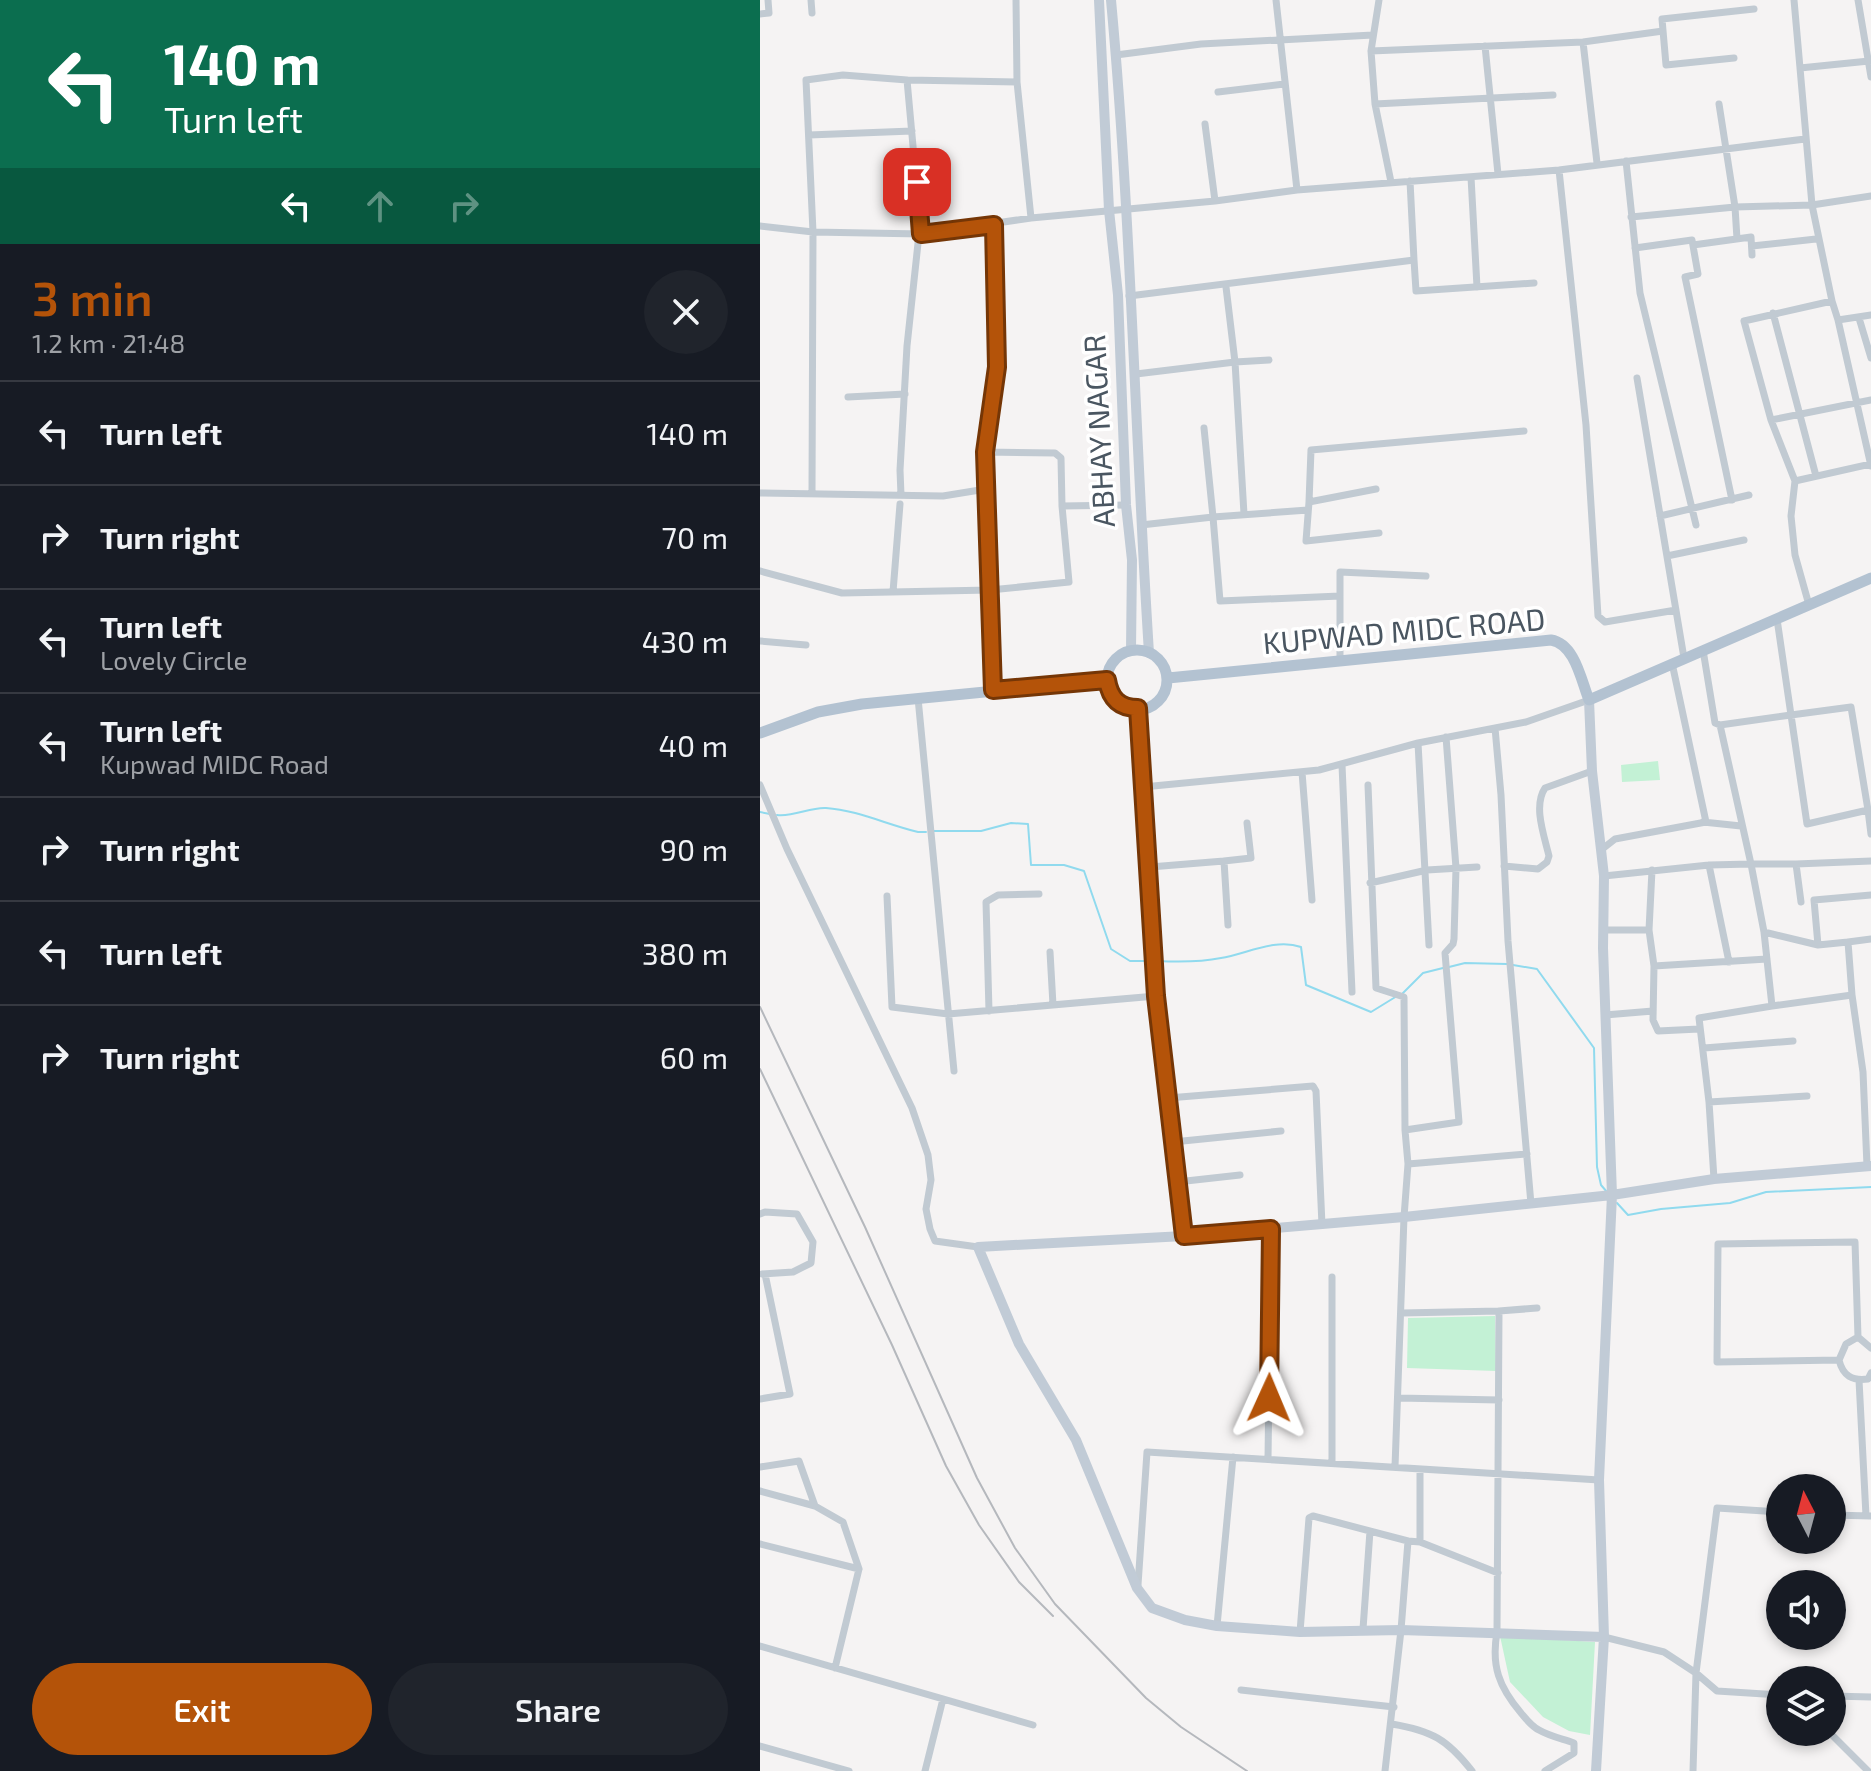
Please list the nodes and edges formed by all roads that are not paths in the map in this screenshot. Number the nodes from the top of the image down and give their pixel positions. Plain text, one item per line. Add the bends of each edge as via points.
1 (768, 0) edge
2 (811, 0) edge
3 (1016, 0) edge
4 (1099, 0) edge
5 (1111, 0) edge
6 (1276, 0) edge
7 (1379, 0) edge
8 (1794, 0) edge
9 (1858, 0) edge
10 (1754, 9) dead end
11 (812, 13) dead end
12 (760, 14) edge
13 (1663, 31) junction
14 (1373, 35) junction
15 (1280, 41) junction
16 (1583, 42) junction
17 (1485, 46) junction
18 (1371, 51) junction
19 (1116, 55) junction
20 (1734, 58) dead end
21 (1869, 61) junction
22 (1800, 68) junction
23 (1871, 77) edge
24 (907, 80) junction
25 (1017, 82) junction
26 (1284, 84) junction
27 (1218, 92) dead end
28 (1553, 95) dead end
29 (1489, 98) junction
30 (1375, 104) junction
31 (1719, 104) dead end
32 (1205, 124) dead end
33 (912, 131) junction
34 (809, 135) junction
35 (1805, 139) junction
36 (1726, 149) junction
37 (1626, 161) junction
38 (1597, 163) junction
39 (1559, 170) junction
40 (1498, 174) junction
41 (1471, 177) junction
42 (1410, 181) junction
43 (1391, 182) junction
44 (1297, 190) junction
45 (1871, 196) edge
46 (1215, 201) junction
47 (1812, 205) junction
48 (1735, 207) junction
49 (1125, 209) junction
50 (1109, 210) junction
51 (1631, 217) junction
52 (1031, 218) junction
53 (994, 225) junction
54 (760, 226) edge
55 (813, 232) junction
56 (920, 234) junction
57 (1737, 239) junction
58 (1816, 239) dead end
59 (1693, 245) junction
60 (1752, 246) junction
61 (1635, 248) junction
62 (1752, 255) dead end
63 (1414, 260) junction
64 (1534, 283) dead end
65 (1226, 287) dead end
66 (1477, 287) junction
67 (1129, 296) junction
68 (1832, 301) junction
69 (1773, 313) junction
70 (1871, 315) edge
71 (1859, 318) junction
72 (1838, 320) junction
73 (1871, 358) edge
74 (1269, 360) dead end
75 (1235, 362) junction
76 (1136, 374) junction
77 (1637, 378) dead end
78 (905, 394) junction
79 (848, 397) dead end
80 (1871, 400) edge
81 (1859, 402) junction
82 (1799, 416) junction
83 (1771, 420) junction
84 (1204, 428) dead end
85 (1524, 431) dead end
86 (985, 452) junction
87 (1871, 465) edge
88 (1816, 476) junction
89 (1795, 481) junction
90 (986, 489) junction
91 (1376, 489) dead end
92 (760, 493) edge
93 (812, 493) junction
94 (1749, 495) dead end
95 (901, 499) junction
96 (1732, 500) junction
97 (1126, 505) junction
98 (1062, 506) junction
99 (1309, 506) junction
100 (1692, 509) junction
101 (1244, 514) junction
102 (1660, 516) junction
103 (1213, 517) junction
104 (1141, 525) junction
105 (1696, 525) dead end
106 (1379, 533) dead end
107 (1744, 540) dead end
108 (1667, 556) junction
109 (760, 571) edge
110 (1426, 576) dead end
111 (1871, 578) edge
112 (990, 590) junction
113 (893, 592) junction
114 (1340, 596) junction
115 (1809, 605) junction
116 (1676, 610) junction
117 (1777, 619) junction
118 (760, 641) edge
119 (806, 645) dead end
120 (1131, 650) junction
121 (1703, 650) junction
122 (1149, 653) junction
123 (1684, 658) junction
124 (1340, 660) junction
125 (1672, 663) junction
126 (1168, 678) junction
127 (1107, 680) junction
128 (993, 690) junction
129 (918, 698) junction
130 (1589, 700) junction
131 (1138, 708) junction
132 (1791, 715) junction
133 (1720, 725) junction
134 (1495, 728) junction
135 (760, 733) edge
136 (1446, 737) junction
137 (1418, 743) junction
138 (1342, 765) junction
139 (1592, 771) junction
140 (1302, 772) junction
141 (760, 785) edge
142 (1368, 785) dead end
143 (1143, 787) junction
144 (1868, 810) junction
145 (1702, 822) junction
146 (1247, 823) dead end
147 (1741, 826) junction
148 (1871, 834) edge
149 (1601, 850) junction
150 (1224, 861) junction
151 (1871, 861) edge
152 (1751, 864) junction
153 (1796, 864) junction
154 (1709, 865) junction
155 (1504, 866) junction
156 (1150, 867) junction
157 (1477, 867) dead end
158 (1456, 868) junction
159 (1427, 870) junction
160 (1652, 870) junction
161 (1604, 876) junction
162 (1370, 883) junction
163 (1039, 894) dead end
164 (1871, 895) edge
165 (887, 896) dead end
166 (1312, 900) dead end
167 (1801, 902) dead end
168 (1228, 925) dead end
169 (1605, 930) junction
170 (1649, 930) junction
171 (1764, 932) junction
172 (1871, 939) edge
173 (1848, 942) junction
174 (1429, 945) dead end
175 (1818, 945) junction
176 (1050, 952) dead end
177 (1767, 959) junction
178 (1729, 962) junction
179 (1654, 966) junction
180 (1352, 992) dead end
181 (1852, 995) junction
182 (1156, 996) junction
183 (1053, 1005) junction
184 (1772, 1006) junction
185 (989, 1011) junction
186 (1653, 1011) junction
187 (948, 1014) junction
188 (1605, 1015) junction
189 (1699, 1029) junction
190 (1793, 1041) dead end
191 (1704, 1048) junction
192 (954, 1071) dead end
193 (1807, 1096) dead end
194 (1168, 1098) junction
195 (1709, 1102) junction
196 (1405, 1130) junction
197 (1281, 1131) dead end
198 (1173, 1142) junction
199 (1527, 1154) junction
200 (1408, 1164) junction
201 (1869, 1166) edge
202 (1240, 1175) dead end
203 (1714, 1179) junction
204 (1177, 1182) junction
205 (1612, 1195) junction
206 (1531, 1204) junction
207 (760, 1214) edge
208 (1404, 1217) junction
209 (1322, 1225) junction
210 (1271, 1229) junction
211 (1184, 1236) junction
212 (978, 1247) junction
213 (762, 1274) edge
214 (1332, 1277) dead end
215 (1537, 1308) dead end
216 (1499, 1311) junction
217 (1402, 1313) junction
218 (1858, 1337) junction
219 (1871, 1348) edge
220 (1839, 1360) junction
221 (1871, 1373) edge
222 (1859, 1380) junction
223 (1398, 1398) junction
224 (760, 1399) edge
225 (1499, 1400) junction
226 (1233, 1457) junction
227 (1268, 1459) junction
228 (1332, 1463) junction
229 (760, 1467) edge
230 (1395, 1467) junction
231 (1420, 1469) junction
232 (1498, 1474) junction
233 (1599, 1480) junction
234 (760, 1491) edge
235 (815, 1506) junction
236 (1766, 1511) edge
237 (1846, 1515) edge
238 (1868, 1516) edge
239 (1370, 1531) junction
240 (1408, 1541) junction
241 (1420, 1542) junction
242 (760, 1544) edge
243 (859, 1569) junction
244 (1498, 1573) junction
245 (1137, 1588) junction
246 (1217, 1626) junction
247 (1363, 1629) junction
248 (1401, 1630) junction
249 (1300, 1632) junction
250 (1497, 1632) junction
251 (1604, 1637) junction
252 (760, 1646) edge
253 (835, 1668) junction
254 (1696, 1673) junction
255 (1601, 1682) joint
256 (1241, 1690) dead end
257 (1766, 1695) edge
258 (1846, 1696) edge
259 (1871, 1697) edge
260 (943, 1699) junction
261 (1394, 1707) junction
262 (1392, 1724) junction
263 (1033, 1725) dead end
264 (1599, 1726) joint
265 (1598, 1741) joint
266 (760, 1746) edge
267 (1843, 1746) edge
268 (849, 1771) edge
269 (925, 1771) edge
270 (1385, 1771) edge
271 (1472, 1771) edge
272 (1545, 1771) edge
273 (1596, 1771) edge
274 (1693, 1771) edge
275 (1868, 1771) edge

1 - 12 street via 769,13
2 - 11 street
3 - 25 street
4 - 50 main road, ABHAY NAGAR
5 - 19 main road
6 - 15 street
7 - 14 street
8 - 22 street
9 - 21 street
10 - 13 street via 1662,19
13 - 16 street
13 - 20 street via 1666,65
14 - 15 street
14 - 18 street
15 - 19 street
15 - 26 street
16 - 17 street
16 - 38 street
17 - 18 street
17 - 29 street
18 - 30 street
19 - 49 main road
21 - 22 street
21 - 23 street
22 - 35 street
24 - 25 street
24 - 33 street
24 - 34 street via 843,75 806,80
25 - 52 street
26 - 27 street
26 - 44 street
28 - 29 street
29 - 30 street
29 - 40 street
30 - 43 street
31 - 36 street
32 - 46 street
33 - 34 street
33 - 56 street
34 - 55 street
35 - 36 street
35 - 47 street
36 - 37 street
36 - 48 street
37 - 38 street
37 - 51 street
38 - 39 street
39 - 40 street
39 - 116 street via 1586,425 1598,616 1605,622
40 - 41 street
41 - 42 street
41 - 66 street
42 - 43 street
42 - 63 street
43 - 44 street
44 - 46 street
45 - 47 street
46 - 49 street
47 - 48 street
47 - 68 street
48 - 51 street
48 - 57 street
49 - 50 street
49 - 67 main road
50 - 52 street
50 - 97 main road, ABHAY NAGAR via 1118,295
51 - 61 street
52 - 53 street
53 - 56 street
53 - 86 street via 997,367
54 - 55 street
55 - 56 street
55 - 93 street
56 - 78 street
57 - 59 street
57 - 60 street via 1751,237
58 - 60 street
59 - 61 street via 1692,240
59 - 96 street via 1698,274 1685,277
60 - 62 street
61 - 100 street via 1640,293
63 - 66 street via 1416,291
63 - 67 street
64 - 66 street
65 - 75 street
67 - 76 main road
68 - 69 street
68 - 72 street
69 - 82 street
69 - 83 street via 1744,321
70 - 71 street
71 - 72 street
71 - 73 street
72 - 81 street
74 - 75 street
75 - 76 street
75 - 101 street
76 - 104 main road
77 - 102 street
78 - 79 street
78 - 95 street
80 - 81 street
81 - 82 street
81 - 87 street
82 - 83 street
82 - 88 street
83 - 89 street
84 - 103 street
85 - 99 street via 1311,450
86 - 90 street
86 - 98 street via 1058,454
87 - 88 street
88 - 89 street
89 - 115 street via 1792,529
90 - 95 street
90 - 112 street
91 - 99 street
92 - 93 street
93 - 95 street
94 - 96 street
95 - 113 street
96 - 100 street
97 - 98 street
97 - 120 main road, ABHAY NAGAR via 1132,560
98 - 112 street via 1069,582
99 - 101 street
99 - 106 street via 1306,541
100 - 102 street
100 - 105 street
101 - 103 street
102 - 108 street
103 - 104 street
103 - 114 street via 1220,601
104 - 122 main road
107 - 108 street
108 - 116 street
109 - 113 street via 842,593
110 - 114 street via 1340,572
111 - 115 main road
112 - 113 street
112 - 128 street
114 - 124 street
115 - 117 main road
116 - 123 street
117 - 121 main road
117 - 132 street
118 - 119 street
120 - 122 main road
120 - 127 main road via 1112,663
121 - 123 main road
121 - 133 street via 1715,723
122 - 126 main road via 1160,660
123 - 125 main road
124 - 126 main road, KUPWAD MIDC ROAD
124 - 130 main road, KUPWAD MIDC ROAD via 1559,641 1570,652
125 - 130 main road
125 - 145 street via 1702,798
126 - 131 main road via 1159,701
127 - 128 main road
127 - 131 main road via 1118,703
128 - 129 main road
129 - 135 main road via 818,712
129 - 187 street
130 - 134 street
130 - 139 main road
131 - 143 main road
132 - 133 street
132 - 144 street via 1851,707
132 - 144 street via 1807,824
133 - 147 street
134 - 136 street
134 - 155 street
136 - 137 street
136 - 158 street
137 - 138 street
137 - 159 street
138 - 140 street
138 - 180 street
139 - 149 main road
139 - 155 street via 1559,781 1540,794 1547,862 1538,869
140 - 143 street
140 - 166 street
141 - 212 street via 912,1108 928,1155 926,1209 935,1241
142 - 162 street
143 - 156 main road
144 - 148 street
145 - 147 street
145 - 149 street via 1615,839
146 - 150 street via 1251,858
147 - 152 street
149 - 161 main road
150 - 156 street
150 - 168 street
151 - 153 street
152 - 153 street
152 - 154 street
152 - 171 street
153 - 167 street
154 - 160 street
154 - 178 street
155 - 199 street
156 - 182 main road
157 - 158 street
158 - 159 street
158 - 196 street via 1454,939 1445,953 1459,1122
159 - 162 street
159 - 174 street
160 - 161 street
160 - 170 street
161 - 169 main road
162 - 196 street via 1376,988 1404,997
163 - 185 street via 998,895 986,902
164 - 175 street via 1814,900
165 - 187 street via 892,1007
169 - 170 street
169 - 188 main road
170 - 179 street
171 - 175 street
171 - 177 street
172 - 173 street
173 - 175 street
173 - 181 street
176 - 183 street
177 - 178 street
177 - 184 street
178 - 179 street
179 - 186 street
181 - 184 street
181 - 201 street
182 - 183 street
182 - 194 main road
183 - 185 street
184 - 189 street via 1699,1018
185 - 187 street
186 - 188 street
186 - 189 street via 1658,1031
187 - 192 street
188 - 205 main road
189 - 191 street
190 - 191 street
191 - 195 street
193 - 195 street
194 - 198 main road
194 - 209 street via 1313,1086
195 - 203 street
196 - 200 street
197 - 198 street
198 - 204 main road
199 - 200 street
199 - 206 street
200 - 208 street
201 - 203 main road
202 - 204 street
203 - 205 main road
204 - 211 main road
205 - 206 main road
205 - 233 main road
206 - 208 main road
207 - 213 street via 797,1214 813,1242 811,1263 793,1272
208 - 209 main road
208 - 217 street
209 - 210 main road
210 - 211 main road
210 - 227 street
211 - 212 main road
212 - 245 main road via 1019,1344 1076,1440
213 - 224 street via 790,1394
214 - 228 street
215 - 216 street
216 - 217 street
216 - 225 street
217 - 223 street
218 - 219 street
218 - 220 street via 1846,1344
218 - 220 street via 1855,1242 1718,1244 1717,1362
220 - 222 street via 1850,1378
221 - 222 street
222 - 238 street
223 - 225 street
223 - 230 street
225 - 232 street
226 - 227 street
226 - 245 street via 1147,1452
226 - 246 street
227 - 228 street
228 - 230 street
229 - 235 street via 799,1461
230 - 231 street
231 - 232 street
231 - 241 street
232 - 233 street
232 - 244 street
233 - 251 main road
234 - 235 street
235 - 243 street via 843,1522
236 - 254 street via 1717,1508
237 - 238 street
239 - 240 street
239 - 247 street
239 - 249 street via 1309,1518
240 - 241 street
240 - 248 street
241 - 244 street
242 - 243 street
243 - 253 street
244 - 250 street
245 - 246 main road via 1152,1608
246 - 249 main road
247 - 248 main road
247 - 249 main road
248 - 250 main road
248 - 261 street
250 - 251 main road
250 - 272 street via 1493,1654 1505,1693 1536,1730 1574,1743 1574,1753
251 - 254 street via 1664,1652
251 - 255 street
252 - 253 street
253 - 260 street
254 - 257 street via 1717,1691
254 - 274 street
255 - 264 main road
256 - 261 street
258 - 259 street
260 - 263 street
260 - 269 street
261 - 262 street
262 - 270 street
262 - 271 street via 1422,1730 1454,1748
264 - 265 street
265 - 273 main road
266 - 268 street
267 - 275 street

